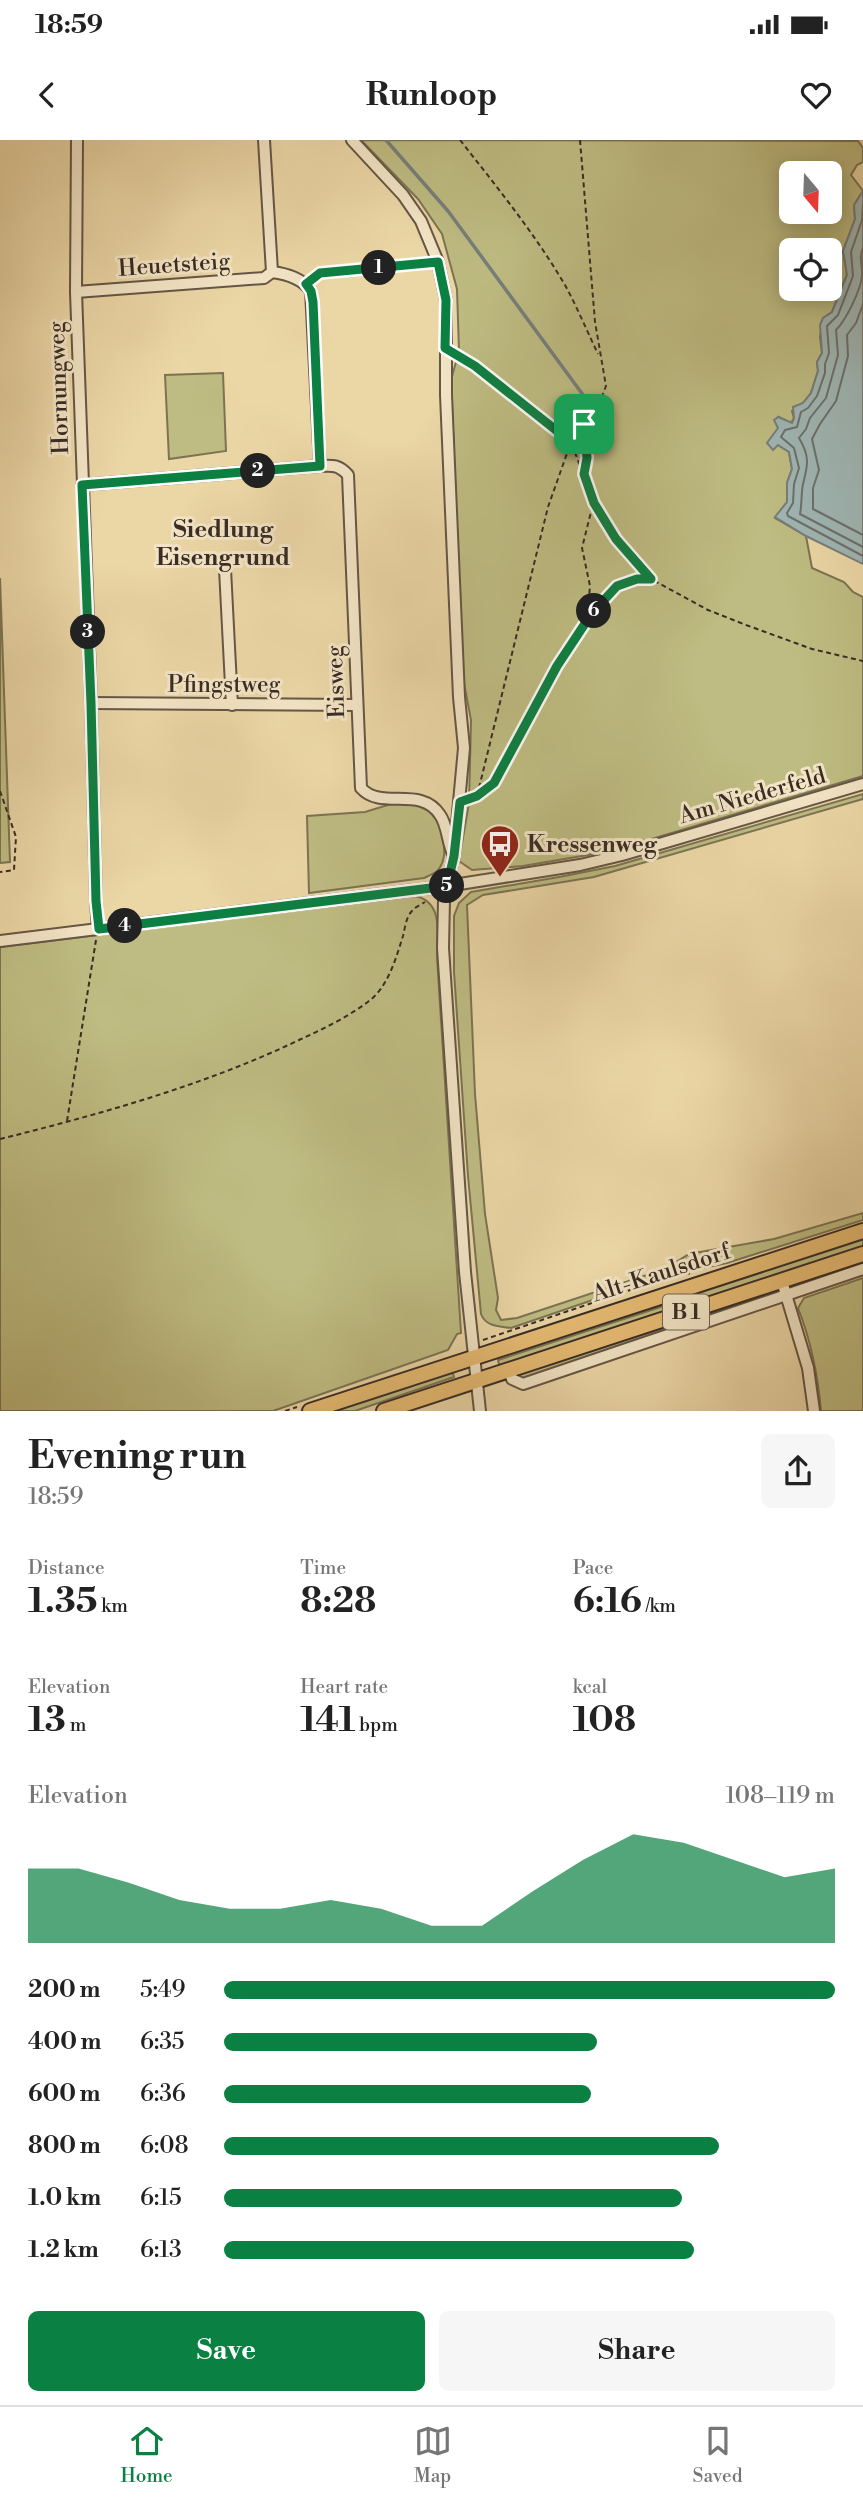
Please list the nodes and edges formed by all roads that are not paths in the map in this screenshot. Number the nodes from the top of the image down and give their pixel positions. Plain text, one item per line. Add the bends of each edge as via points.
1 (77, 140) edge
2 (264, 140) edge
3 (352, 140) edge
4 (272, 272) junction
5 (76, 292) junction
6 (320, 466) junction
7 (82, 485) junction
8 (225, 569) dead end
9 (91, 703) junction
10 (232, 705) junction
11 (356, 705) junction
12 (863, 784) edge
13 (460, 802) junction
14 (440, 815) junction
15 (454, 856) junction
16 (447, 886) junction
17 (99, 929) junction
18 (0, 941) edge
19 (863, 1231) edge
20 (863, 1254) edge
21 (863, 1269) edge
22 (782, 1281) junction
23 (786, 1295) junction
24 (474, 1357) junction
25 (509, 1371) junction
26 (477, 1381) junction
27 (389, 1410) edge
28 (310, 1411) edge
29 (480, 1411) edge
30 (814, 1411) edge

1 - 5 street, Hornungweg
2 - 4 street
3 - 13 street via 421,221 438,262 446,300 464,748
4 - 5 street, Heuetsteig via 264,278
4 - 6 street via 288,274 311,291
5 - 7 street, Hornungweg
6 - 7 street
6 - 11 street, Eisweg via 334,465 348,475
7 - 9 street, Hornungweg
8 - 10 street
9 - 10 street, Pfingstweg
9 - 17 street, Hornungweg
10 - 11 street, Pfingstweg
11 - 14 street, Eisweg via 361,788 376,799 424,802
12 - 16 street, Am Niederfeld via 622,855
13 - 14 street
13 - 15 street
14 - 15 street
15 - 16 street
16 - 17 street, Am Niederfeld
16 - 24 street via 445,992
17 - 18 street, Am Niederfeld
19 - 24 main road, Alt-Kaulsdorf / B 1
20 - 22 main road, Alt-Kaulsdorf / B 1
21 - 23 street
22 - 23 street
22 - 25 main road, Alt-Kaulsdorf / B 1
23 - 25 street via 523,1384 512,1379
23 - 30 street via 808,1368
24 - 26 street
24 - 28 main road, B 1
25 - 26 main road, Alt-Kaulsdorf / B 1
26 - 27 main road, B 1
26 - 29 street

